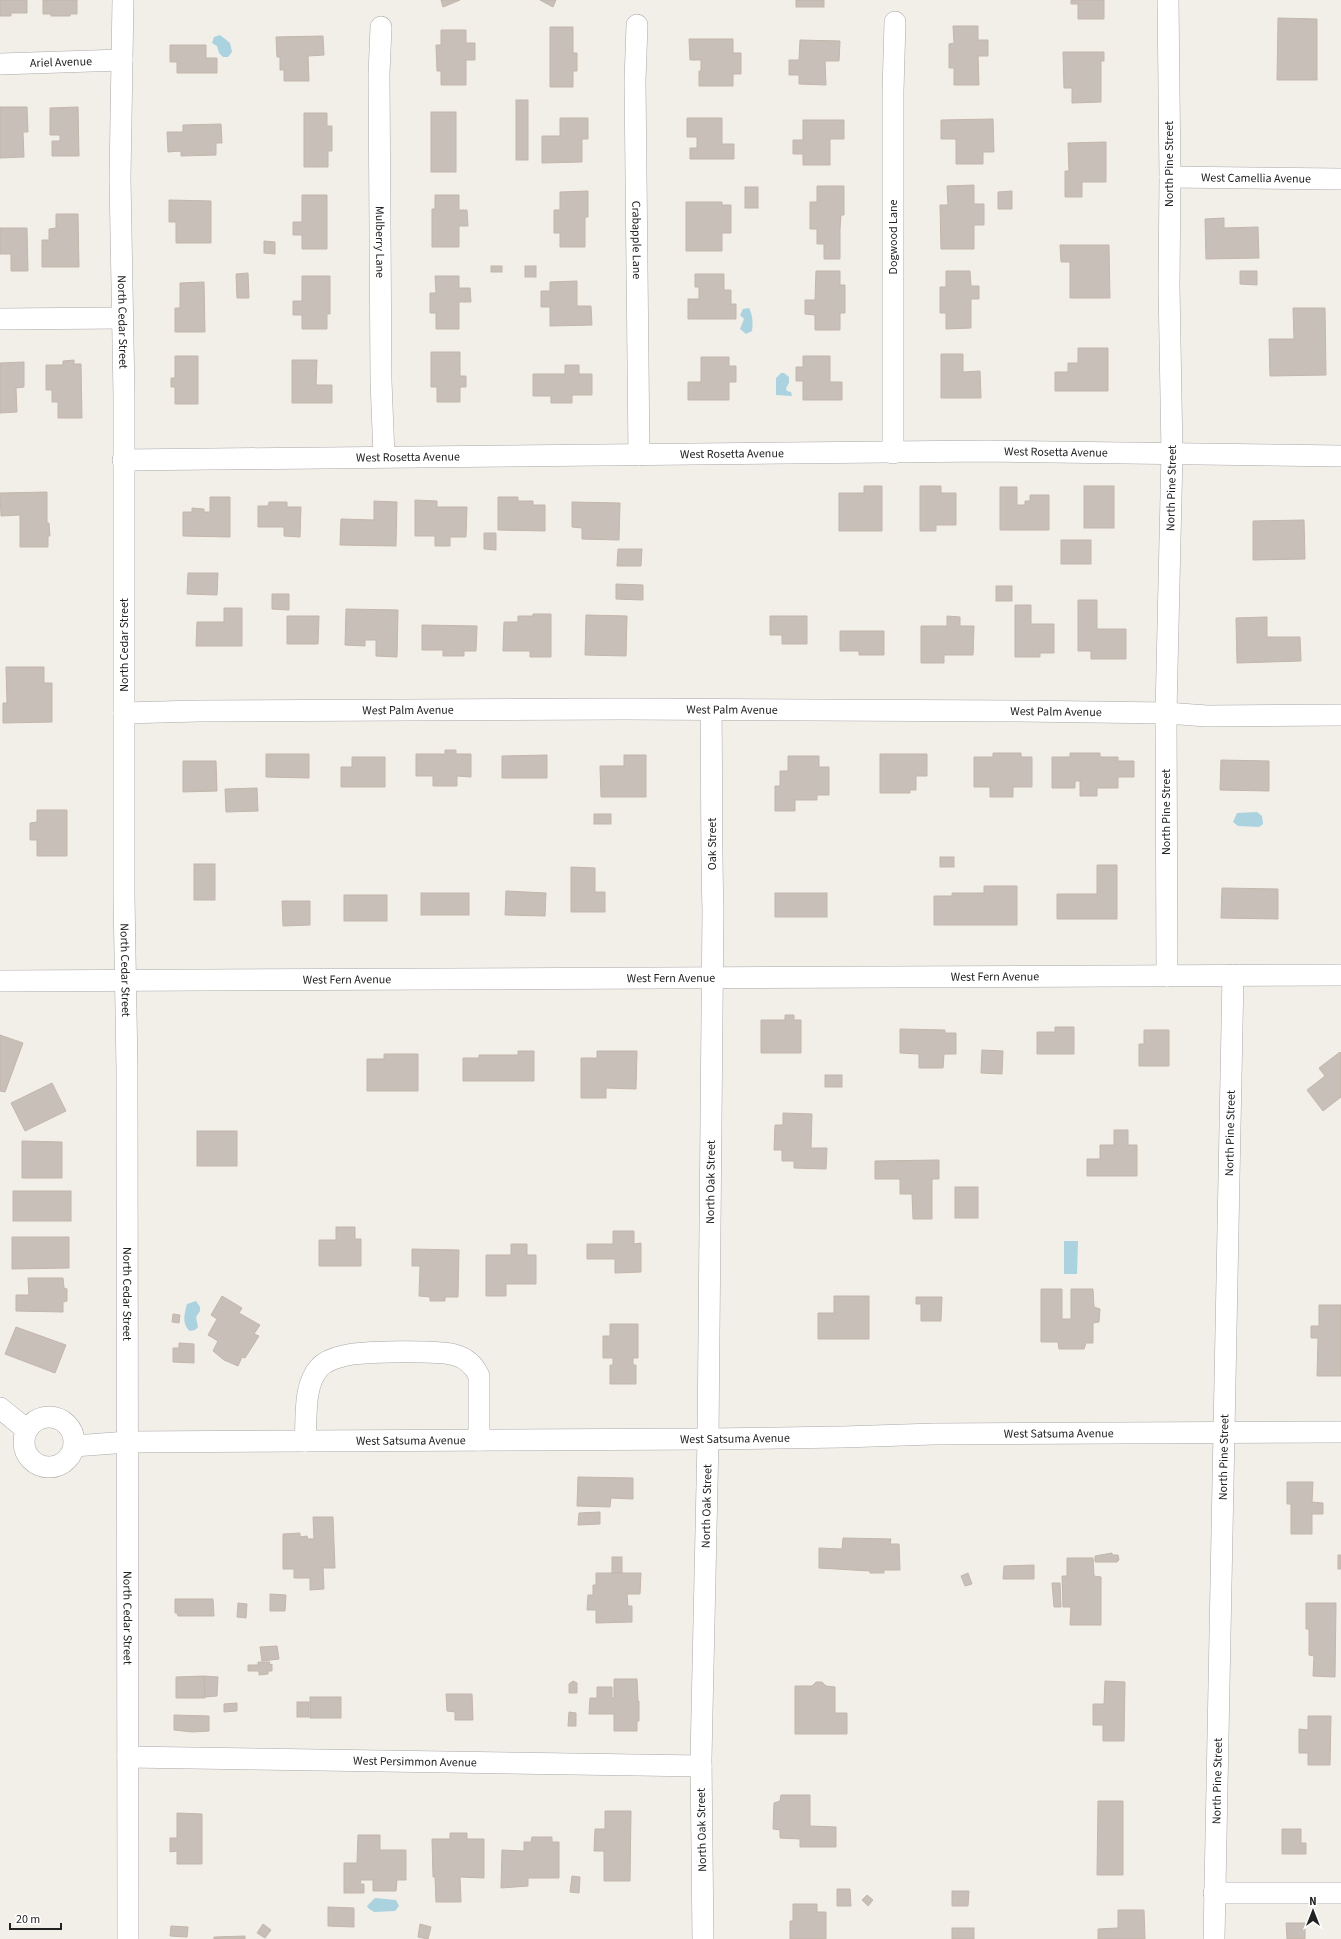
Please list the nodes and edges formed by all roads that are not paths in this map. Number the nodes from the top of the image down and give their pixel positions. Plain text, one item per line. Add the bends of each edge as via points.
1 (123, 0) edge
2 (1168, 0) edge
3 (895, 22) dead end
4 (638, 25) dead end
5 (381, 27) dead end
6 (122, 60) junction
7 (0, 64) edge
8 (1170, 177) junction
9 (1341, 180) edge
10 (122, 318) junction
11 (0, 319) edge
12 (893, 453) junction
13 (1172, 453) junction
14 (639, 455) junction
15 (384, 456) junction
16 (1341, 456) edge
17 (123, 460) junction
18 (711, 711) junction
19 (124, 713) junction
20 (1166, 713) junction
21 (1341, 715) edge
22 (1233, 975) junction
23 (1341, 975) edge
24 (1167, 976) junction
25 (712, 978) junction
26 (126, 980) junction
27 (0, 981) edge
28 (0, 1408) edge
29 (27, 1430) junction
30 (1225, 1432) junction
31 (1341, 1432) edge
32 (708, 1439) junction
33 (479, 1440) junction
34 (305, 1441) junction
35 (128, 1442) junction
36 (74, 1446) junction
37 (128, 1757) junction
38 (701, 1766) junction
39 (1214, 1893) junction
40 (1341, 1893) edge
41 (128, 1939) edge
42 (703, 1939) edge
43 (1214, 1939) edge

1 - 6 street, North Cedar Street
2 - 8 street, North Pine Street
3 - 12 street, Dogwood Lane
4 - 14 street, Crabapple Lane via 635,97
5 - 15 street, Mulberry Lane via 381,373
6 - 7 street, Ariel Avenue
6 - 10 street, North Cedar Street
8 - 9 street, West Camellia Avenue
8 - 13 street, North Pine Street via 1168,286
10 - 11 street
10 - 17 street, North Cedar Street
12 - 13 street, West Rosetta Avenue via 986,450
12 - 14 street, West Rosetta Avenue
13 - 16 street, West Rosetta Avenue
13 - 20 street, North Pine Street
14 - 15 street, West Rosetta Avenue
15 - 17 street, West Rosetta Avenue
17 - 19 street, North Cedar Street
18 - 19 street, West Palm Avenue via 600,709
18 - 20 street, West Palm Avenue
18 - 25 street, Oak Street
19 - 26 street, North Cedar Street
20 - 21 street, West Palm Avenue via 1207,716
20 - 24 street, North Pine Street
22 - 23 street, West Fern Avenue
22 - 24 street, West Fern Avenue
22 - 30 street, North Pine Street
24 - 25 street, West Fern Avenue
25 - 26 street, West Fern Avenue
25 - 32 street, North Oak Street
26 - 27 street, West Fern Avenue
26 - 35 street, North Cedar Street
28 - 29 street
29 - 36 street via 38,1420 57,1418 69,1426
29 - 36 street via 24,1446 27,1454 40,1466 56,1466 65,1462 71,1456
30 - 31 street, West Satsuma Avenue
30 - 32 street, West Satsuma Avenue
30 - 39 street, North Pine Street
32 - 33 street, West Satsuma Avenue
32 - 38 street, North Oak Street
33 - 34 street, West Satsuma Avenue
33 - 34 street via 479,1376 475,1367 455,1355 440,1353 356,1354 330,1360 319,1367 311,1378
34 - 35 street, West Satsuma Avenue
35 - 36 street, West Satsuma Avenue
35 - 37 street, North Cedar Street
37 - 38 street, West Persimmon Avenue
37 - 41 street, North Cedar Street
38 - 42 street, North Oak Street
39 - 40 street
39 - 43 street, North Pine Street

